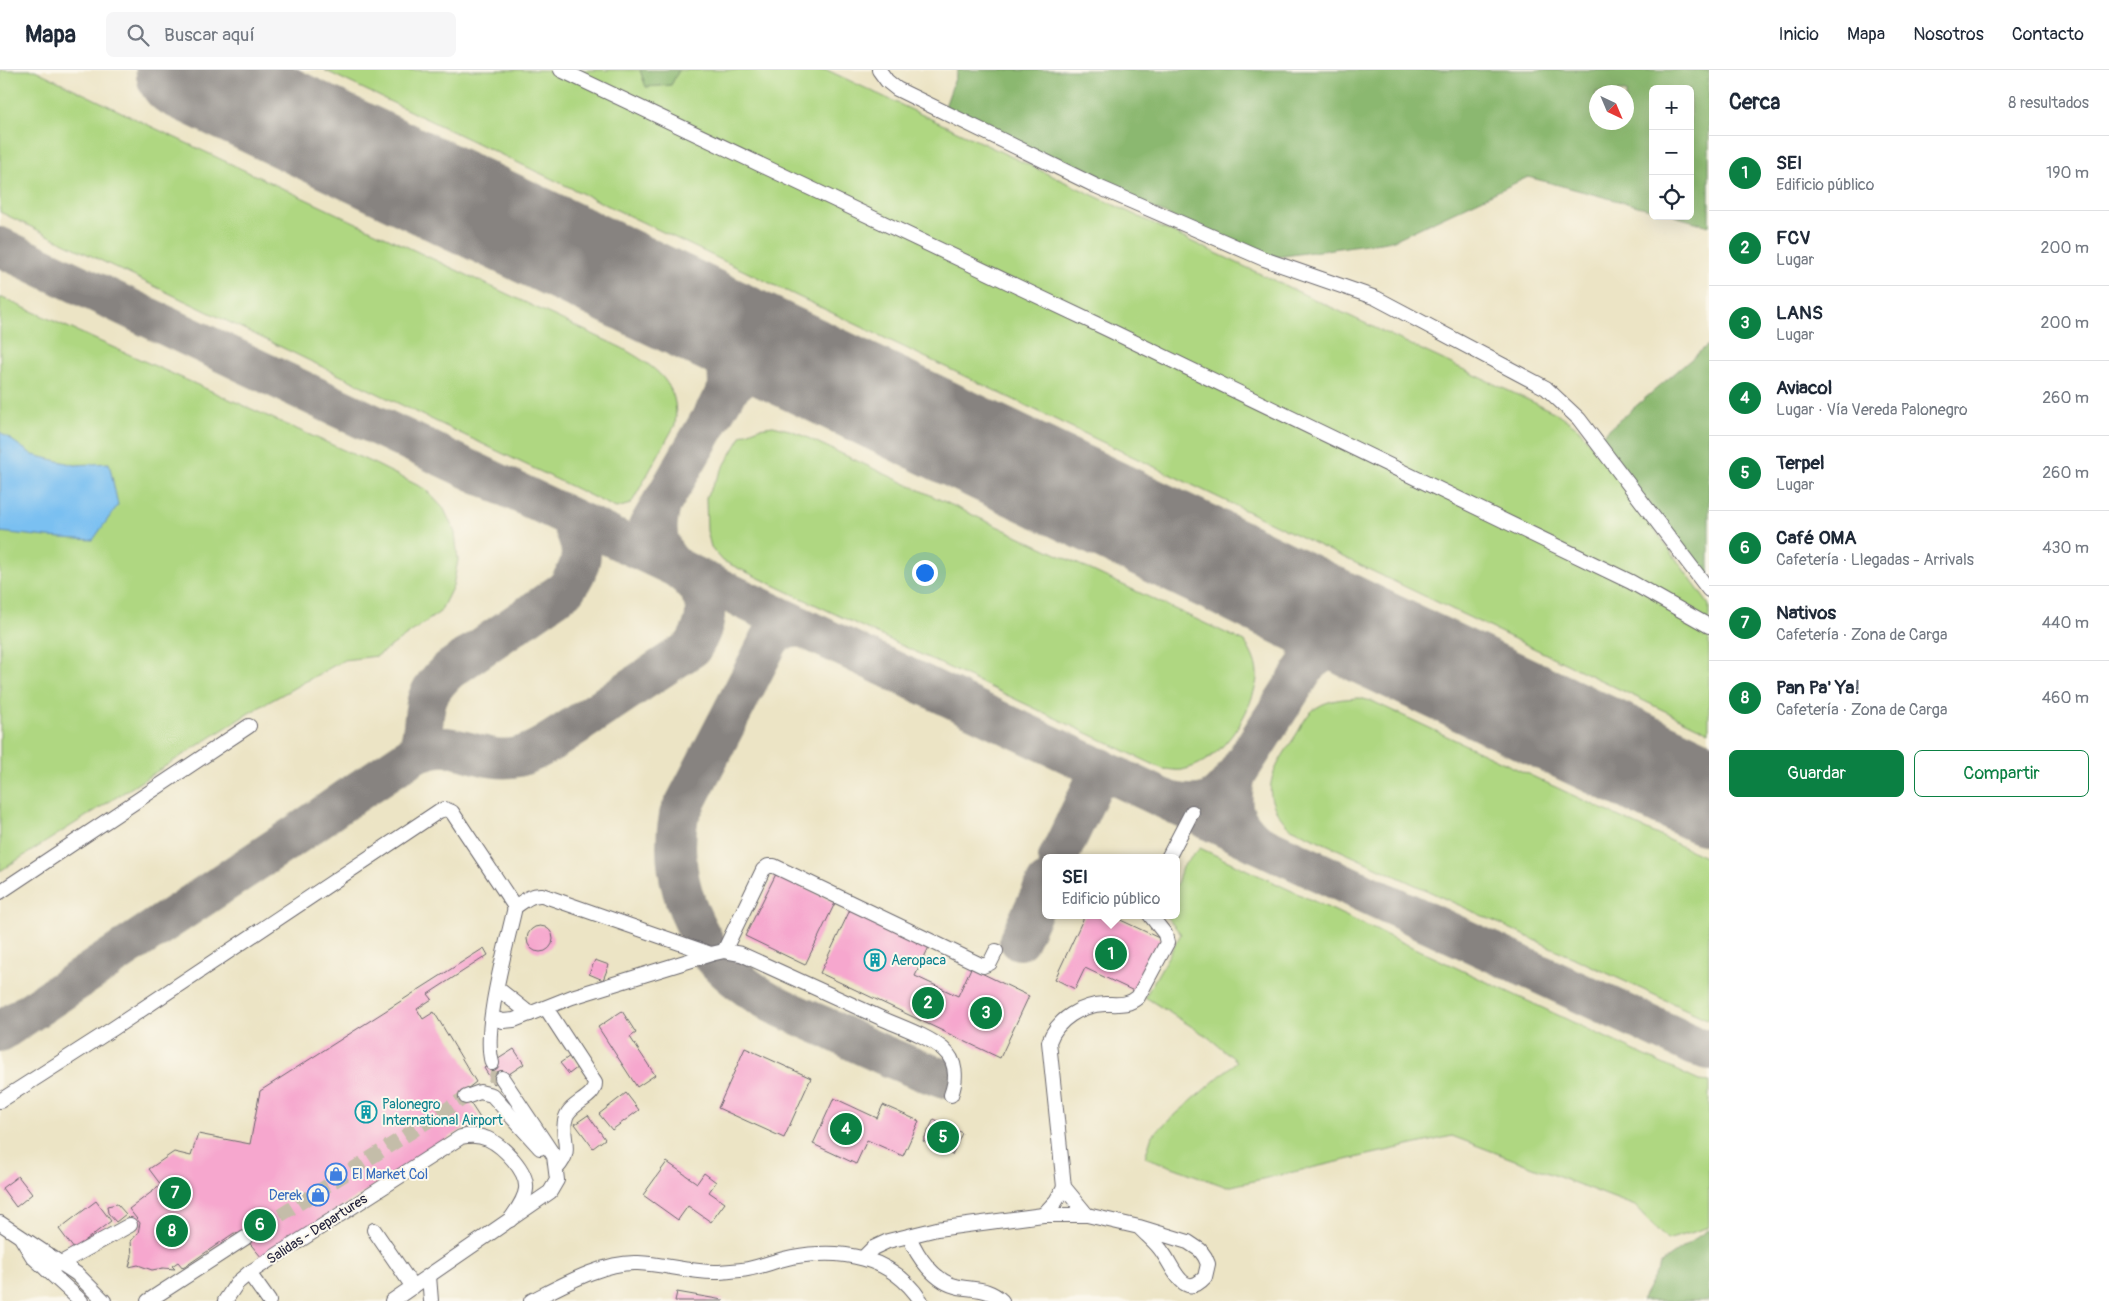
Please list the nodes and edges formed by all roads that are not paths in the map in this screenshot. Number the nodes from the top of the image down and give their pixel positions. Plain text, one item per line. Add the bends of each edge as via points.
1 (561, 70) edge
2 (880, 70) edge
3 (1709, 590) edge
4 (1709, 626) edge
5 (249, 726) dead end
6 (1192, 812) dead end
7 (1170, 854) edge
8 (0, 892) edge
9 (515, 907) junction
10 (1153, 919) edge
11 (996, 951) dead end
12 (718, 953) junction
13 (498, 988) junction
14 (546, 1008) junction
15 (530, 1014) junction
16 (492, 1018) junction
17 (492, 1063) tunnel mouth
18 (495, 1085) junction
19 (951, 1095) dead end
20 (466, 1097) tunnel mouth
21 (0, 1101) edge
22 (557, 1168) junction
23 (1064, 1187) junction
24 (1043, 1215) junction
25 (1087, 1216) junction
26 (510, 1220) junction
27 (0, 1223) edge
28 (130, 1225) dead end
29 (1139, 1227) junction
30 (374, 1230) dead end
31 (21, 1236) junction
32 (909, 1236) junction
33 (244, 1238) tunnel mouth
34 (863, 1258) junction
35 (61, 1263) junction
36 (47, 1270) junction
37 (249, 1273) junction
38 (430, 1276) junction
39 (413, 1287) junction
40 (80, 1301) edge
41 (104, 1301) edge
42 (148, 1301) edge
43 (225, 1301) edge
44 (269, 1301) edge
45 (392, 1301) edge
46 (431, 1301) edge
47 (531, 1301) edge
48 (920, 1301) edge
49 (1002, 1301) edge

1 - 4 street via 1632,582
2 - 3 street via 897,89 1096,186 1264,259 1376,298 1546,388 1580,419
5 - 8 street
6 - 7 street
9 - 12 street via 542,895
9 - 13 street
9 - 21 street via 452,812 439,811
10 - 23 street via 1165,934 1167,943 1138,997 1132,1002 1088,1006 1077,1011 1059,1025 1049,1042
11 - 12 street via 990,963 983,966 774,866 768,866
12 - 14 street via 594,989
12 - 19 street via 741,954 944,1049 955,1068
13 - 15 street
13 - 16 street
14 - 15 street
14 - 22 street via 595,1083 594,1091 568,1113 564,1124 566,1154
15 - 16 street via 514,1020
16 - 17 street
18 - 20 street
18 - 22 street via 554,1156
18 - 22 street via 498,1099
22 - 26 street via 557,1180 550,1192
23 - 24 street
23 - 25 street
24 - 25 street
24 - 32 street via 937,1229
25 - 29 street
26 - 37 street, Salidas - Departures via 526,1192 524,1175 488,1139 471,1135 461,1137
26 - 38 street
27 - 31 street
28 - 35 street
29 - 29 street via 1163,1253 1179,1282 1190,1286 1201,1282 1208,1264 1200,1250 1177,1238
30 - 39 street
31 - 35 street
31 - 36 street via 33,1257
32 - 34 street via 880,1244
32 - 49 street via 919,1258 943,1280 958,1287 984,1289
33 - 42 street
34 - 47 street via 813,1254 748,1269 718,1272 621,1264
34 - 48 street via 891,1270
35 - 36 street
35 - 41 street
36 - 40 street
37 - 43 street, Salidas - Departures via 237,1283
37 - 44 street
38 - 39 street
38 - 46 street
39 - 45 street

